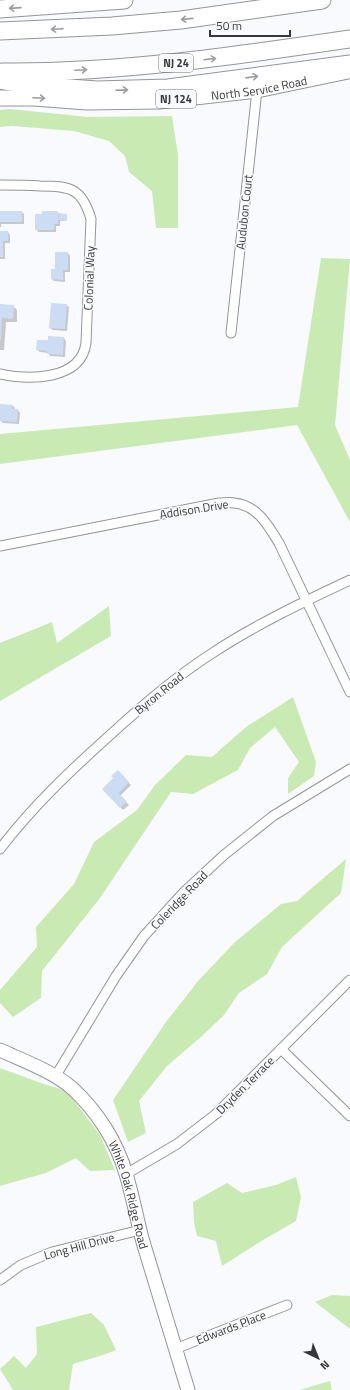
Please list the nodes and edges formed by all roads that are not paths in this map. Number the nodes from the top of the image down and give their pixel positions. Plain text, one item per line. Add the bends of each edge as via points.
1 (124, 0) edge
2 (322, 0) edge
3 (0, 9) edge
4 (0, 30) edge
5 (350, 39) edge
6 (350, 64) edge
7 (350, 71) edge
8 (0, 72) edge
9 (0, 80) edge
10 (257, 90) junction
11 (0, 98) edge
12 (0, 184) edge
13 (232, 333) dead end
14 (0, 374) edge
15 (0, 546) edge
16 (350, 580) edge
17 (306, 600) junction
18 (350, 692) edge
19 (350, 769) edge
20 (0, 849) edge
21 (350, 980) edge
22 (281, 1049) junction
23 (0, 1050) edge
24 (55, 1077) junction
25 (350, 1116) edge
26 (126, 1174) junction
27 (140, 1230) junction
28 (0, 1280) edge
29 (287, 1305) dead end
30 (175, 1348) junction
31 (188, 1390) edge

1 -> 3 highway
2 -> 4 highway via 181,20 112,26
8 -> 5 highway, NJ 24 via 114,68 183,62
9 -> 6 highway via 28,85 97,90 168,88
7 - 10 main road, North Service Road / NJ 124
11 -> 10 main road, North Service Road / NJ 124 via 86,102 159,101
10 - 13 street, Audubon Court
12 - 14 street, Colonial Way via 64,186 82,198 91,219 86,343 83,354 70,368 51,376 30,378
15 - 17 street, Addison Drive via 219,503 234,503 256,512 267,524
16 - 17 street, Byron Road
17 - 18 street, Addison Drive
17 - 20 street, Byron Road via 211,653 169,683 78,764 20,823
19 - 24 street, Coleridge Road via 273,816 224,855 184,892 144,936 116,976
21 - 22 street, Dryden Terrace
22 - 25 street
22 - 26 street, Dryden Terrace via 236,1096 197,1130
23 - 24 street, White Oak Ridge Road
24 - 26 street, White Oak Ridge Road via 71,1088 100,1121
26 - 27 street, White Oak Ridge Road
27 - 28 street, Long Hill Drive via 52,1252 21,1265
27 - 30 street, White Oak Ridge Road
29 - 30 street, Edwards Place
30 - 31 street, White Oak Ridge Road

